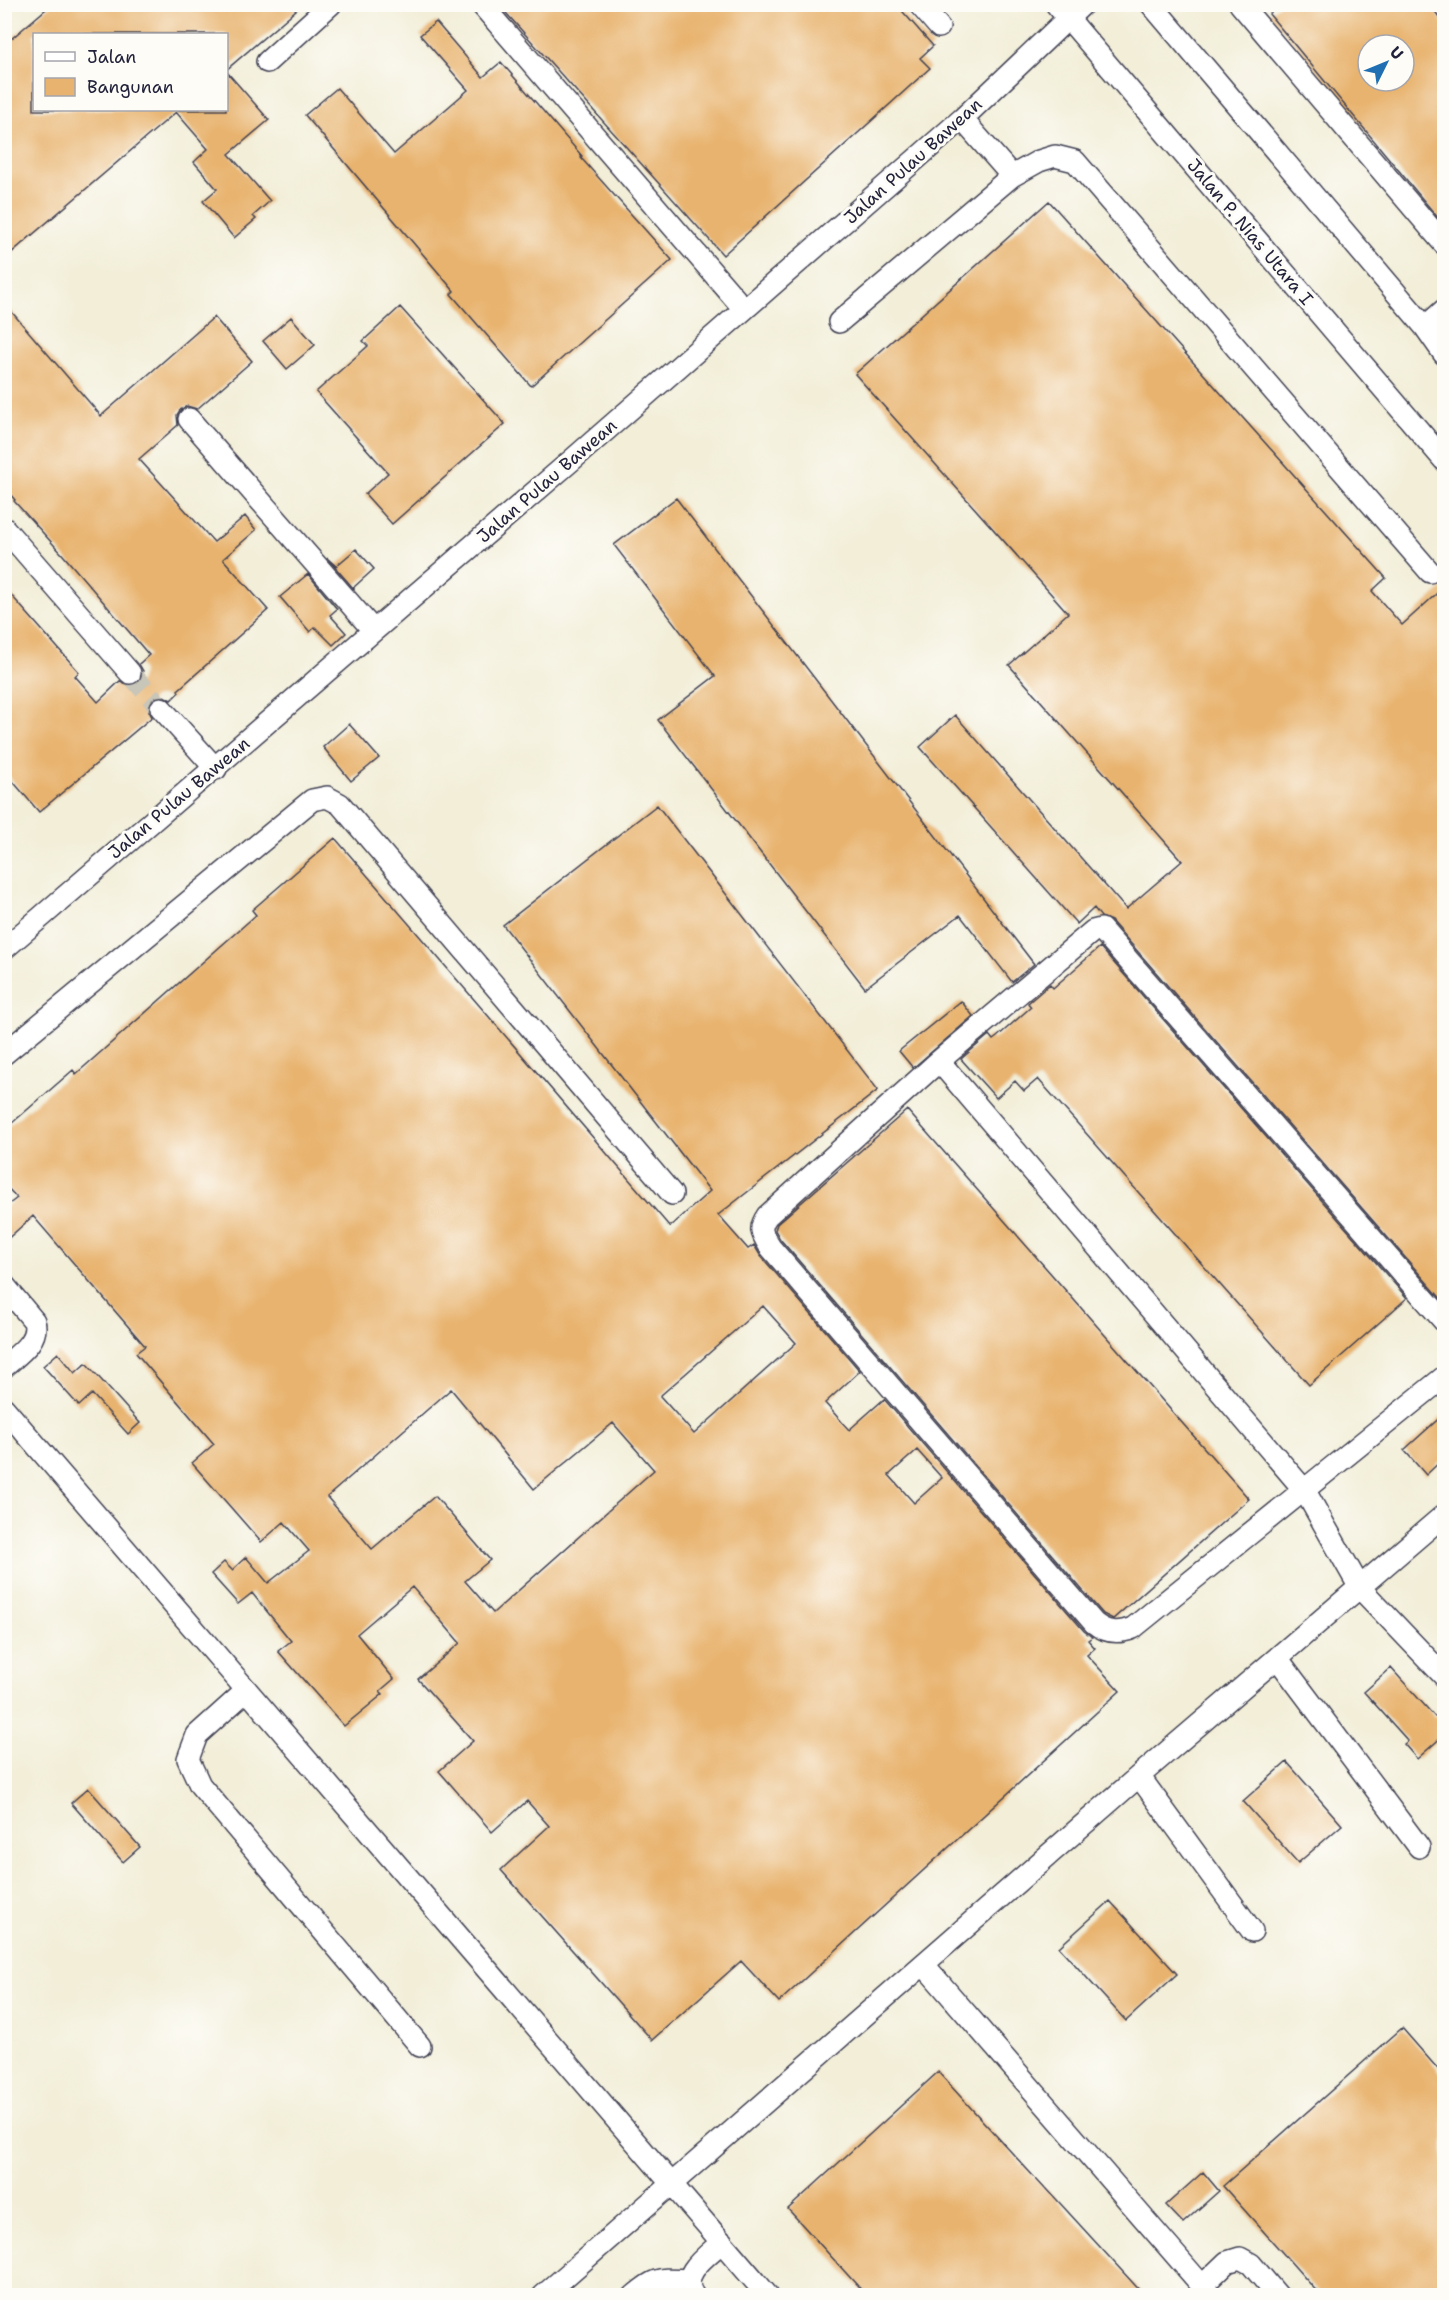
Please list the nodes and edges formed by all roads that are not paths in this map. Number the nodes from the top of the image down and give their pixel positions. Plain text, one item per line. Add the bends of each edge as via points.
1 (331, 4) edge
2 (481, 4) edge
3 (919, 4) edge
4 (1151, 4) edge
5 (1240, 4) edge
6 (1069, 9) edge
7 (939, 27) dead end
8 (267, 62) dead end
9 (962, 119) junction
10 (1012, 176) junction
11 (1444, 244) edge
12 (744, 309) junction
13 (1444, 310) edge
14 (838, 322) dead end
15 (1425, 327) junction
16 (1444, 354) edge
17 (189, 419) dead end
18 (1444, 460) edge
19 (4, 528) edge
20 (1430, 572) dead end
21 (372, 630) junction
22 (130, 673) tunnel mouth
23 (161, 708) tunnel mouth
24 (216, 769) junction
25 (4, 949) edge
26 (4, 1054) edge
27 (939, 1061) junction
28 (672, 1194) dead end
29 (4, 1285) edge
30 (1444, 1322) edge
31 (4, 1367) edge
32 (1444, 1377) edge
33 (4, 1408) edge
34 (1305, 1491) junction
35 (1444, 1515) edge
36 (1360, 1588) junction
37 (1278, 1659) junction
38 (1444, 1676) edge
39 (247, 1690) junction
40 (1139, 1776) junction
41 (1419, 1847) dead end
42 (1252, 1931) dead end
43 (924, 1965) junction
44 (420, 2046) dead end
45 (672, 2184) junction
46 (722, 2242) junction
47 (691, 2288) edge
48 (1206, 2291) edge
49 (543, 2295) edge
50 (634, 2295) edge
51 (768, 2295) edge
52 (1278, 2295) edge

1 - 8 street
2 - 12 street
3 - 7 street
4 - 15 street
5 - 11 street
6 - 9 street, Jalan Pulau Bawean
6 - 18 street, Jalan P. Nias Utara I
9 - 10 street
9 - 12 street, Jalan Pulau Bawean
10 - 14 street
10 - 20 street via 1055,156 1075,161
12 - 21 street, Jalan Pulau Bawean
13 - 15 street
15 - 16 street
17 - 21 street
19 - 22 street
21 - 24 street, Jalan Pulau Bawean
23 - 24 street
24 - 25 street, Jalan Pulau Bawean
26 - 28 street via 312,800 327,797 340,804
27 - 30 street via 1093,931 1101,929
27 - 34 street
27 - 34 street via 767,1216 761,1229 770,1247 1101,1629 1122,1632 1132,1628
29 - 31 street via 36,1327 32,1340
32 - 34 street
33 - 39 street
34 - 36 street
35 - 36 street
36 - 37 street
36 - 38 street
37 - 40 street
37 - 41 street
39 - 44 street via 197,1735 188,1759 200,1785
39 - 45 street
40 - 42 street
40 - 43 street
43 - 45 street
43 - 48 street
45 - 46 street
45 - 49 street
46 - 47 street via 694,2269
46 - 51 street
47 - 50 street via 658,2278
48 - 52 street via 1227,2262 1240,2258 1251,2264

